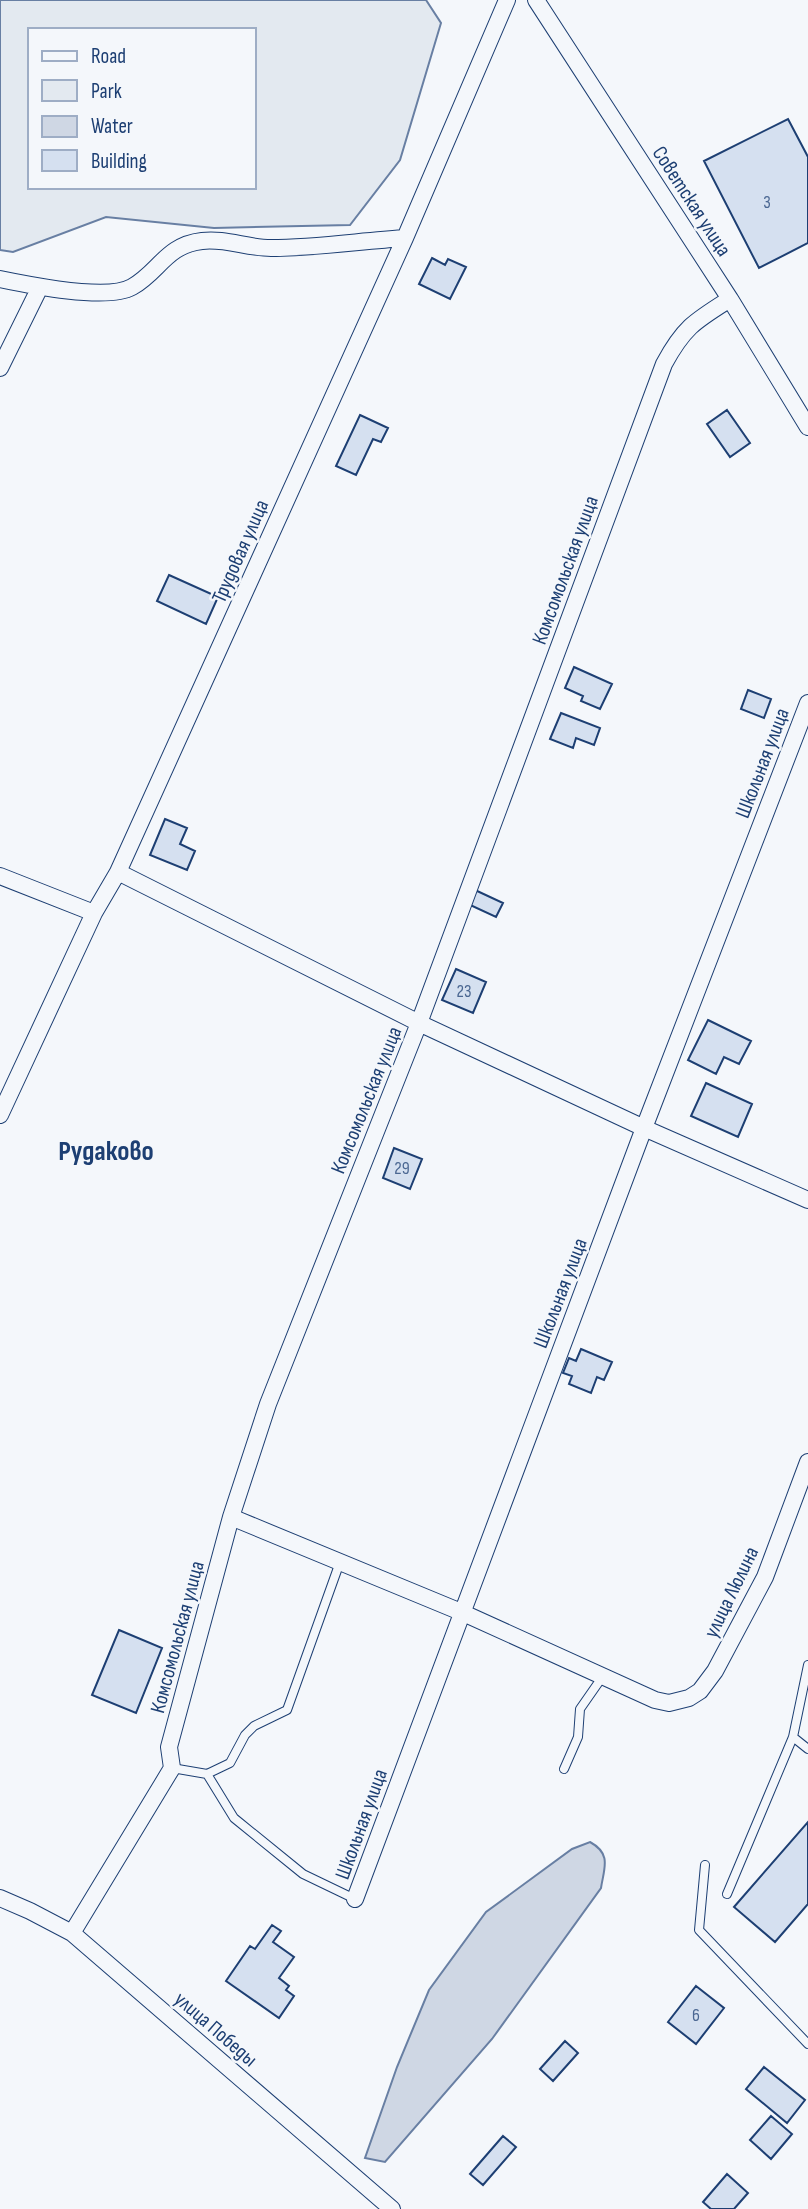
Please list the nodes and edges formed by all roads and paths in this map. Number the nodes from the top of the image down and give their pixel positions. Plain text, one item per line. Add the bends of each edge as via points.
1 (507, 0) edge
2 (536, 0) edge
3 (405, 238) junction
4 (0, 279) edge
5 (40, 287) junction
6 (730, 299) junction
7 (0, 368) edge
8 (808, 427) edge
9 (808, 703) edge
10 (117, 872) junction
11 (0, 876) edge
12 (94, 913) junction
13 (419, 1023) junction
14 (0, 1115) edge
15 (645, 1128) junction
16 (808, 1200) edge
17 (808, 1462) edge
18 (231, 1517) junction
19 (340, 1562) junction
20 (461, 1612) junction
21 (808, 1665) edge
22 (603, 1676) junction
23 (793, 1737) junction
24 (808, 1749) edge
25 (172, 1768) junction
26 (564, 1769) dead end
27 (207, 1774) junction
28 (705, 1865) dead end
29 (727, 1894) dead end
30 (0, 1898) edge
31 (355, 1899) joint
32 (72, 1933) junction
33 (808, 2044) edge
34 (392, 2209) edge

1 - 3 street, Трудовая улица
2 - 6 street, Советская улица
3 - 5 street via 270,248 201,241 171,252 125,290
3 - 10 street, Трудовая улица
4 - 5 street
5 - 7 street
6 - 8 street, Советская улица
6 - 13 street, Комсомольская улица via 679,336 664,364
9 - 15 street, Школьная улица
10 - 12 street, Трудовая улица
10 - 13 street
11 - 12 street
12 - 14 street, Трудовая улица
13 - 15 street
13 - 18 street, Комсомольская улица via 268,1404
15 - 16 street
15 - 20 street, Школьная улица
17 - 22 street, улица Люлина via 765,1577 716,1671 700,1691 669,1703
18 - 19 street
18 - 25 street, Комсомольская улица via 169,1747
19 - 20 street
19 - 27 lane via 287,1710 254,1726 230,1763
20 - 22 street
20 - 31 street, Школьная улица
21 - 23 lane
22 - 26 lane via 580,1709 578,1737
23 - 24 lane
23 - 29 lane
25 - 27 lane
25 - 32 street
27 - 31 lane via 234,1818 303,1874
28 - 33 lane via 699,1930
30 - 32 street, улица Победы
32 - 34 street, улица Победы

